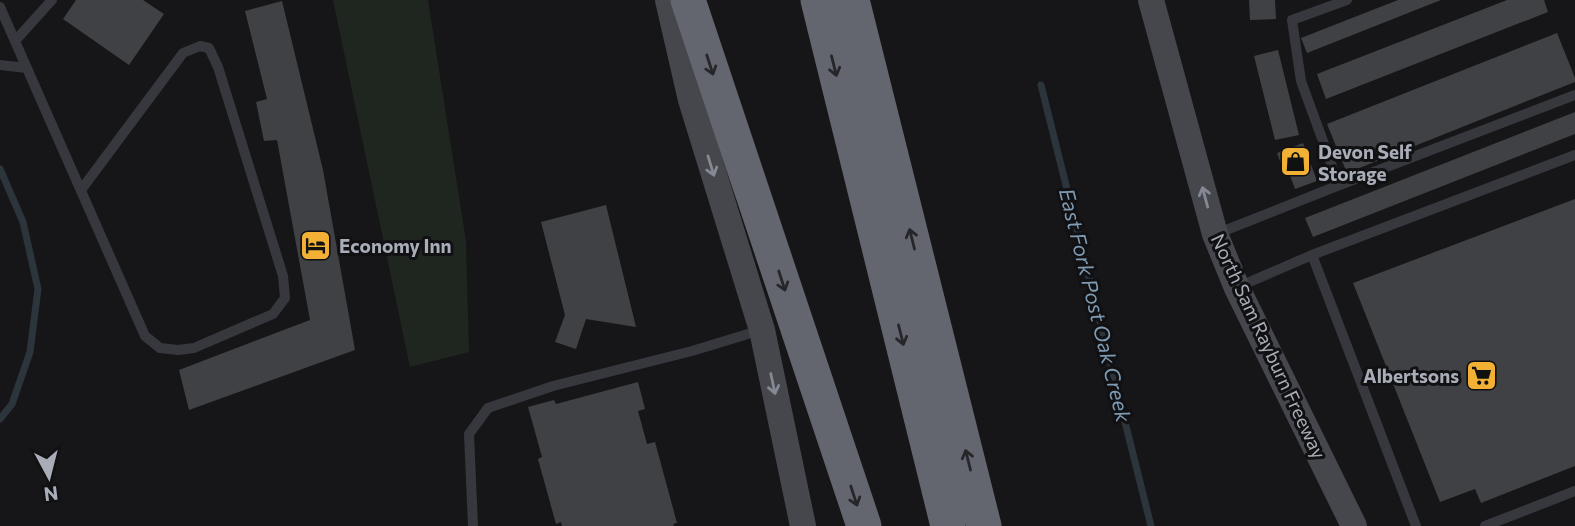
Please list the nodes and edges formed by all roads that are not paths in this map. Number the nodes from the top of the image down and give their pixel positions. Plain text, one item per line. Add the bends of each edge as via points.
1 (52, 0) edge
2 (667, 0) edge
3 (688, 0) edge
4 (818, 0) edge
5 (852, 0) edge
6 (1151, 0) edge
7 (1347, 0) edge
8 (0, 7) edge
9 (15, 41) junction
10 (0, 65) edge
11 (27, 68) junction
12 (1575, 95) edge
13 (1575, 155) edge
14 (1336, 186) junction
15 (81, 190) junction
16 (1215, 234) junction
17 (1312, 255) junction
18 (1237, 288) junction
19 (762, 330) junction
20 (1575, 491) edge
21 (473, 526) edge
22 (803, 526) edge
23 (864, 526) edge
24 (948, 526) edge
25 (984, 526) edge
26 (1354, 526) edge
27 (1416, 526) edge
28 (1485, 526) edge

1 - 9 lane
2 -> 19 main road via 691,100
3 -> 23 highway
4 -> 24 highway
25 -> 5 highway
16 -> 6 main road, North Sam Rayburn Freeway
7 - 14 lane via 1292,20 1301,81
8 - 9 lane
9 - 11 lane
10 - 11 lane
11 - 15 lane
12 - 14 lane
13 - 17 lane
14 - 16 lane
15 - 15 lane via 145,336 160,348 194,348 273,314 285,299 283,276 209,48 200,46 183,53
16 - 18 main road, North Sam Rayburn Freeway
17 - 18 lane
17 - 27 lane
18 - 26 main road, North Sam Rayburn Freeway
19 - 21 lane via 488,408 469,434
19 -> 22 main road
20 - 28 lane

